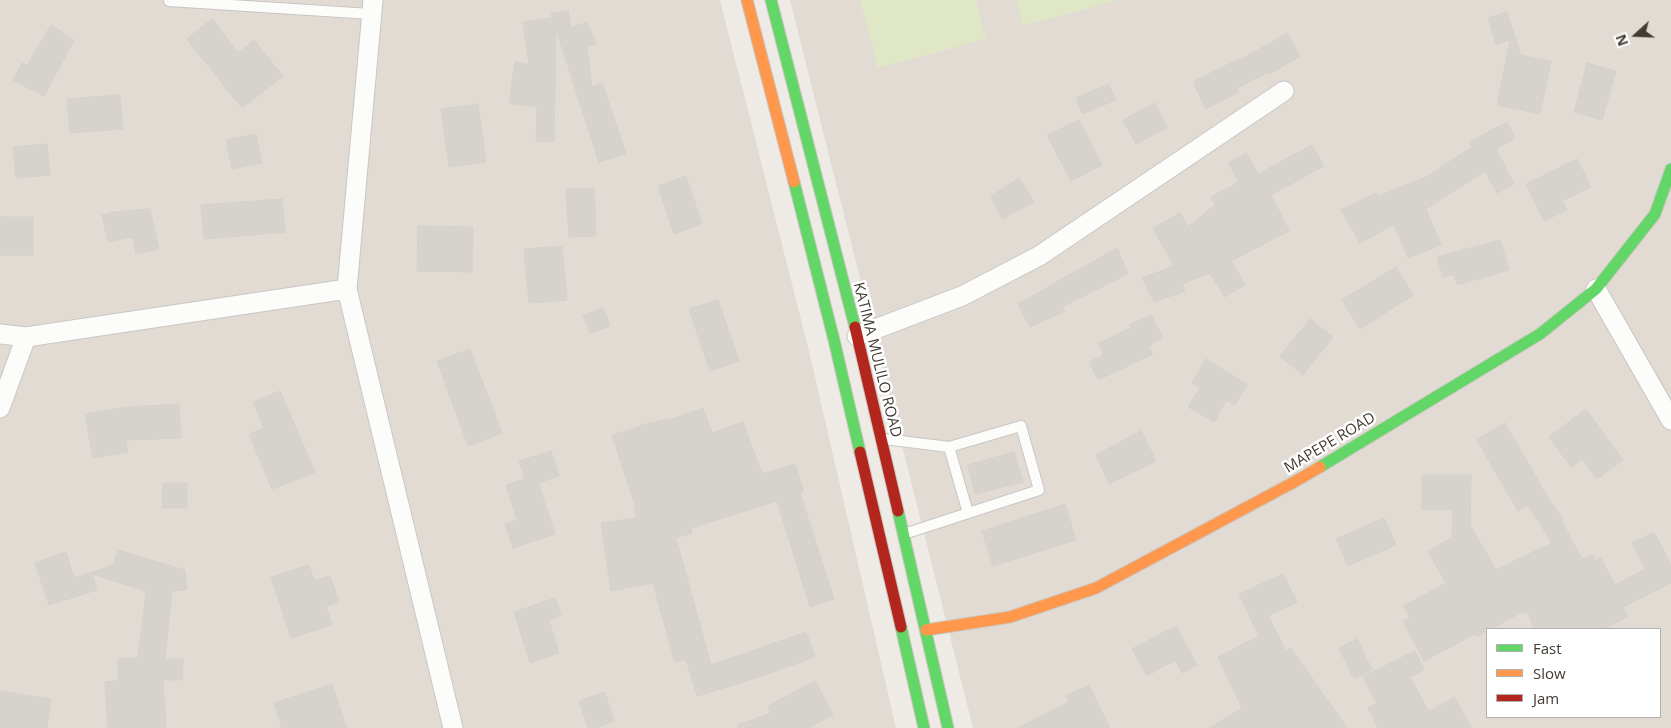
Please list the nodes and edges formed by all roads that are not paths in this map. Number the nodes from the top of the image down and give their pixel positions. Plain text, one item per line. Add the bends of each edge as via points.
1 (748, 0) edge
2 (771, 0) edge
3 (169, 2) dead end
4 (372, 7) edge
5 (1284, 91) dead end
6 (1671, 168) edge
7 (347, 289) junction
8 (1596, 289) junction
9 (0, 334) edge
10 (857, 336) junction
11 (26, 338) junction
12 (0, 408) edge
13 (1671, 420) edge
14 (870, 442) junction
15 (949, 447) junction
16 (968, 513) junction
17 (892, 537) junction
18 (926, 630) junction
19 (453, 728) edge
20 (924, 728) edge
21 (948, 728) edge

1 - 14 main road, KATIMA MULILO ROAD via 834,340
2 - 10 main road, KATIMA MULILO ROAD
3 - 4 lane
4 - 7 street
5 - 10 street via 1039,256 962,296
6 - 8 main road, MAPEPE ROAD via 1655,214
7 - 11 street
7 - 19 street
8 - 13 street
8 - 18 main road, MAPEPE ROAD via 1540,334 1296,481 1096,588 1010,617
9 - 11 street
10 - 14 main road, KATIMA MULILO ROAD
11 - 12 street
14 - 15 lane
14 - 17 main road, KATIMA MULILO ROAD
14 - 17 main road, KATIMA MULILO ROAD
15 - 16 lane
15 - 16 lane via 1021,426 1039,490
16 - 17 lane
17 - 18 main road, KATIMA MULILO ROAD
17 - 20 main road, KATIMA MULILO ROAD
18 - 21 main road, KATIMA MULILO ROAD

